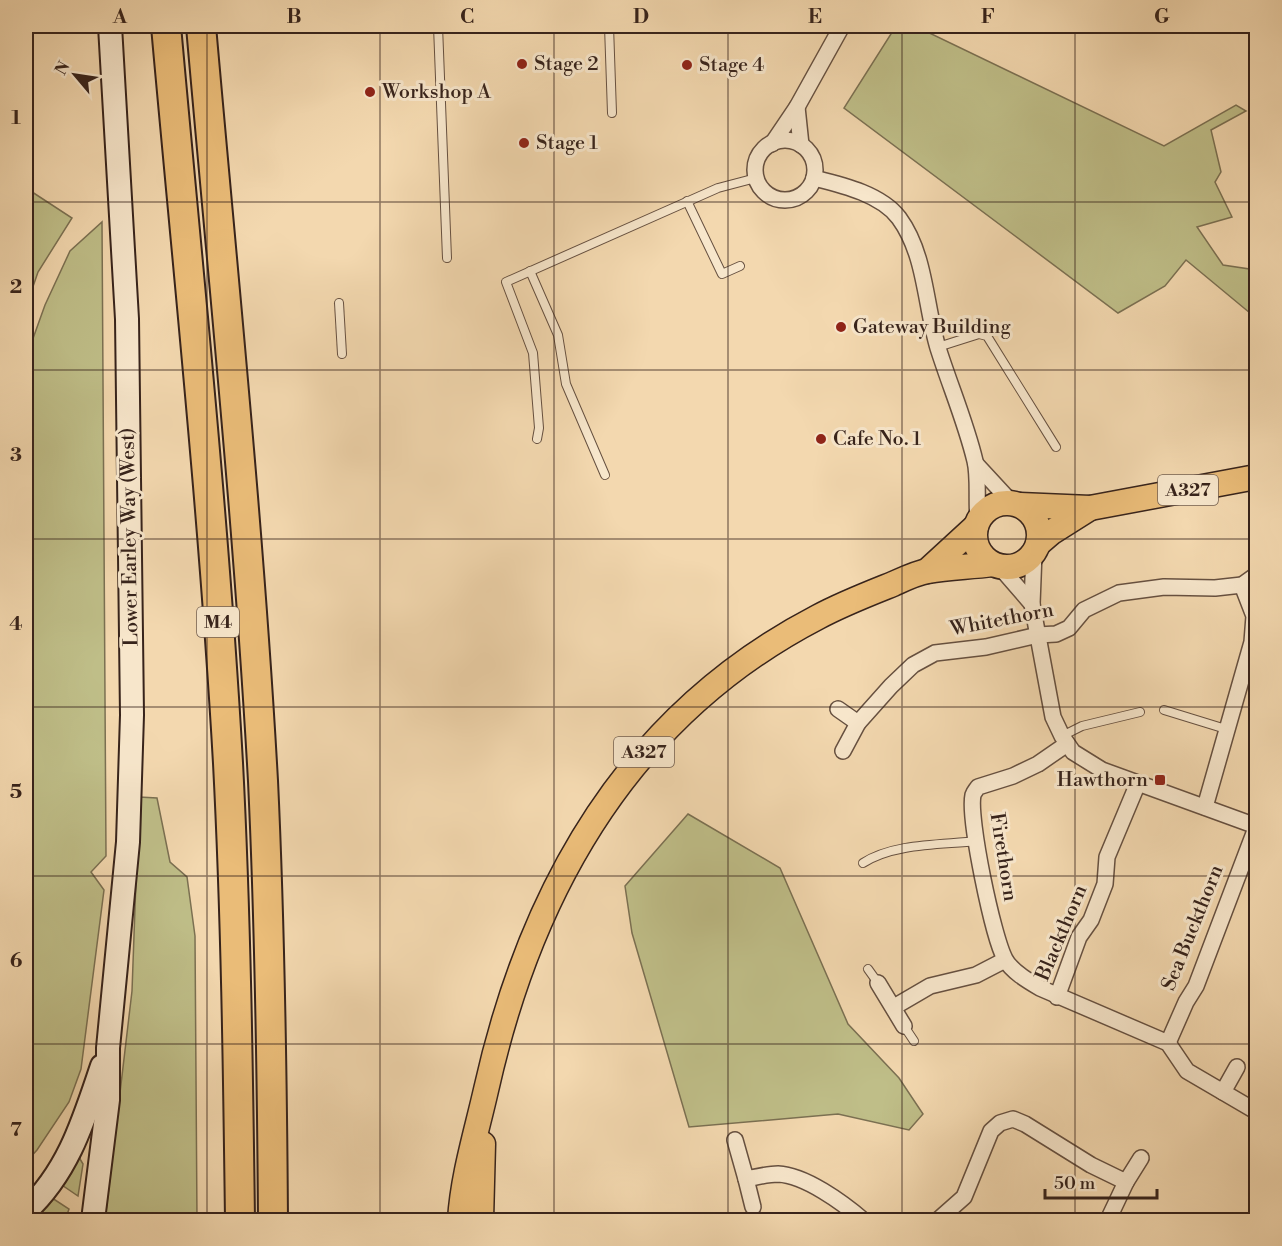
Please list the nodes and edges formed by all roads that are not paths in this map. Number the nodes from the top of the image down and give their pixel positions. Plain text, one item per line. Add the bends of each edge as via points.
1 (110, 26) edge
2 (166, 26) edge
3 (201, 26) edge
4 (438, 26) edge
5 (609, 26) edge
6 (842, 26) edge
7 (797, 107) junction
8 (612, 113) dead end
9 (772, 144) junction
10 (801, 145) junction
11 (756, 178) junction
12 (814, 178) junction
13 (687, 201) junction
14 (447, 258) dead end
15 (740, 266) dead end
16 (530, 271) junction
17 (339, 303) dead end
18 (938, 346) junction
19 (342, 354) dead end
20 (537, 439) dead end
21 (1056, 447) dead end
22 (976, 464) junction
23 (604, 475) dead end
24 (1257, 477) edge
25 (1016, 504) junction
26 (1090, 508) junction
27 (977, 523) junction
28 (1036, 549) junction
29 (996, 565) junction
30 (927, 571) junction
31 (1257, 575) edge
32 (1242, 585) junction
33 (1032, 604) junction
34 (1038, 635) junction
35 (838, 709) dead end
36 (1164, 710) dead end
37 (1140, 712) dead end
38 (858, 723) junction
39 (1228, 730) junction
40 (1064, 740) junction
41 (843, 751) dead end
42 (1138, 783) junction
43 (1205, 807) junction
44 (1257, 827) edge
45 (976, 841) junction
46 (863, 862) dead end
47 (1005, 960) junction
48 (868, 969) dead end
49 (878, 983) joint
50 (1058, 997) junction
51 (894, 1007) junction
52 (904, 1026) joint
53 (914, 1041) dead end
54 (1168, 1043) junction
55 (108, 1047) junction
56 (1237, 1067) dead end
57 (1222, 1092) junction
58 (483, 1099) junction
59 (1252, 1109) dead end
60 (735, 1140) dead end
61 (1141, 1158) dead end
62 (746, 1179) junction
63 (1126, 1182) junction
64 (753, 1207) dead end
65 (26, 1210) edge
66 (93, 1221) edge
67 (240, 1221) edge
68 (273, 1221) edge
69 (460, 1221) edge
70 (481, 1221) edge
71 (863, 1221) edge
72 (938, 1221) edge
73 (1108, 1221) edge

1 - 55 main road, Lower Earley Way (West) via 127,319 132,715 128,842
2 - 67 highway, M4 via 209,499 228,761
3 - 68 highway, M4 via 243,494 262,780 272,1001
4 - 14 lane
5 - 8 lane
6 - 7 street
7 - 9 street
7 - 10 street
9 - 10 street via 788,140
9 - 11 street via 758,158
10 - 12 street via 813,159
11 - 12 street via 770,196 785,200 800,196
11 - 13 lane
12 - 18 street via 853,189 898,216 919,257
13 - 15 lane via 722,274
13 - 16 lane
16 - 20 lane via 506,282 533,353
16 - 23 lane via 558,335 566,384
17 - 19 lane
18 - 21 lane via 979,334 987,336
18 - 22 street
22 - 25 street
22 - 27 street
24 - 26 main road, A327
25 - 26 main road, A327
25 - 27 main road via 992,506
25 - 28 main road via 1036,521
26 - 28 main road, A327 via 1052,532
27 - 29 main road via 975,543 985,559
27 - 30 main road, A327
28 - 29 main road via 1019,565
28 - 33 street
29 - 30 main road, A327
29 - 33 street
30 - 58 main road, A327 via 825,613 750,657 692,703 632,765 594,817 542,911 507,1006
31 - 32 street, Whitethorn
32 - 34 street, Whitethorn via 1164,587 1119,594 1084,610 1070,628
32 - 39 street via 1254,616 1252,642
33 - 34 street
34 - 38 street, Whitethorn via 935,653 913,665
34 - 40 street via 1053,717
35 - 38 street
36 - 39 lane
37 - 40 lane via 1083,726
38 - 41 street, Whitethorn
39 - 43 street
40 - 42 street via 1090,764
40 - 45 street, Firethorn via 1038,764 978,787 973,795
42 - 43 street
42 - 50 street, Blackthorn via 1107,857 1105,884 1091,920 1079,937
43 - 44 street
44 - 54 street, Sea Buckthorn via 1201,976
45 - 46 lane via 897,850
45 - 47 street, Firethorn via 991,920
47 - 50 street, Firethorn via 1025,979
47 - 51 street via 976,975 930,986
48 - 49 lane
49 - 51 street
50 - 54 street, Firethorn
51 - 52 street
52 - 53 lane
54 - 57 street via 1187,1071
55 - 65 main road, Lower Earley Way (West) via 80,1134 56,1174
55 - 66 main road, Lower Earley Way (West) via 108,1100
56 - 57 street
57 - 59 street
58 - 69 main road, A327 via 470,1146
58 - 70 main road, A327
60 - 62 street
61 - 63 street
62 - 64 street
62 - 71 street via 792,1176 846,1206
63 - 72 street via 1013,1119 991,1131 964,1197
63 - 73 street

